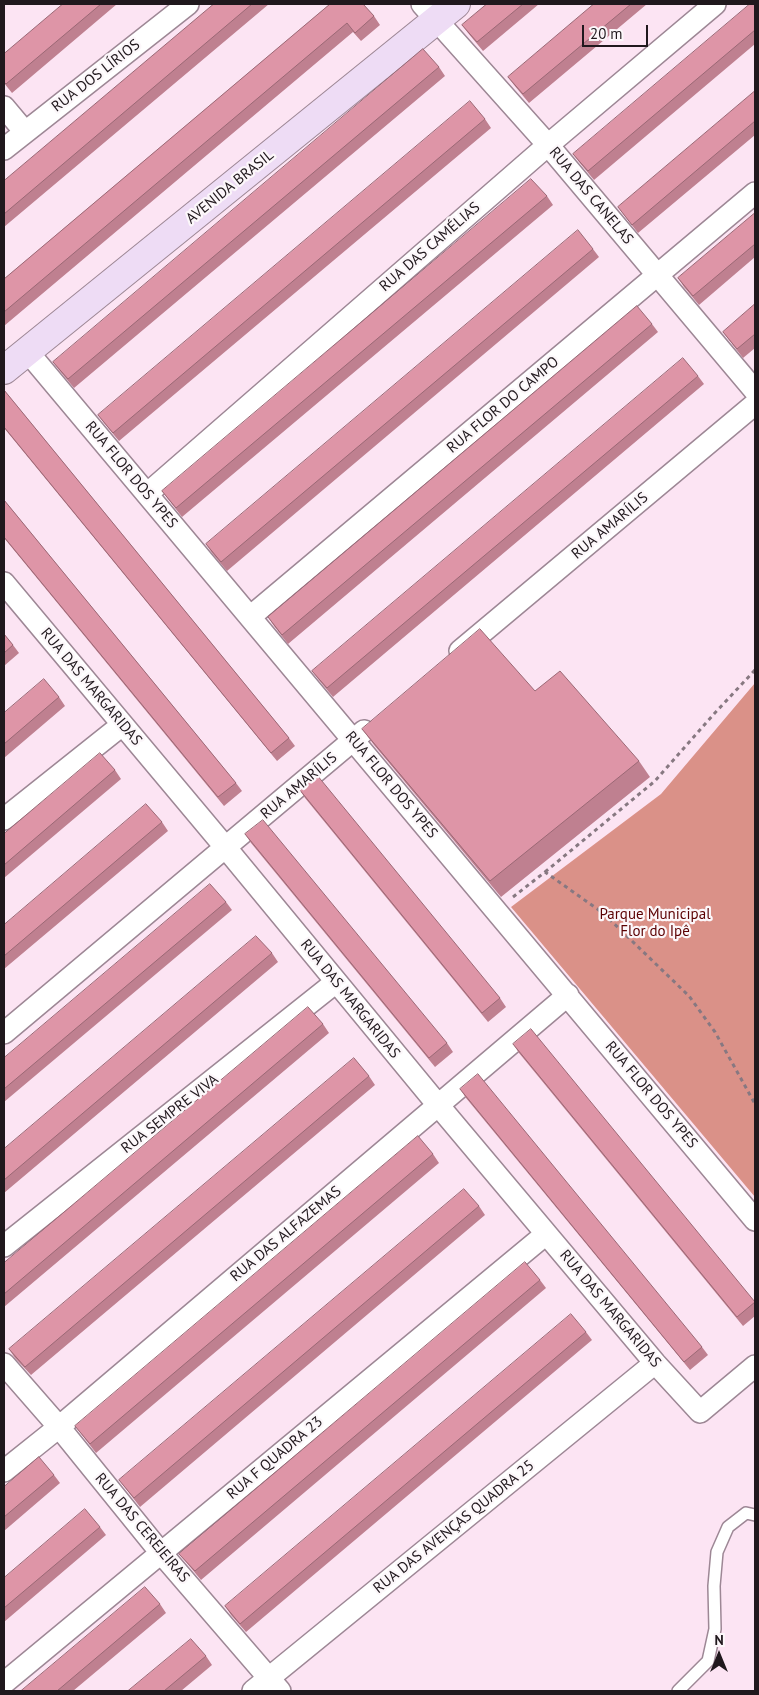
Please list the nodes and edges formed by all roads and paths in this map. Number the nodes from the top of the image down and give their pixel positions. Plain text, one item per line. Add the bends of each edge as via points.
1 (188, 4) edge
2 (715, 4) edge
3 (438, 9) edge
4 (4, 108) edge
5 (25, 132) junction
6 (548, 144) junction
7 (4, 149) edge
8 (755, 193) edge
9 (658, 275) junction
10 (27, 351) junction
11 (4, 370) edge
12 (755, 391) edge
13 (755, 404) edge
14 (147, 494) junction
15 (7, 593) edge
16 (250, 617) junction
17 (445, 664) edge
18 (755, 670) edge
19 (377, 721) edge
20 (122, 725) junction
21 (354, 740) junction
22 (4, 819) edge
23 (226, 848) junction
24 (545, 872) junction
25 (496, 910) junction
26 (336, 982) junction
27 (568, 995) junction
28 (4, 1033) edge
29 (755, 1104) edge
30 (438, 1105) junction
31 (755, 1220) edge
32 (546, 1234) junction
33 (4, 1246) edge
34 (655, 1363) junction
35 (4, 1364) edge
36 (755, 1366) edge
37 (59, 1427) junction
38 (4, 1471) edge
39 (755, 1515) edge
40 (161, 1553) junction
41 (4, 1683) edge
42 (268, 1687) edge
43 (678, 1691) edge

1 - 5 street, RUA DOS LÍRIOS
2 - 6 street, RUA DAS CAMÉLIAS
3 - 6 street, RUA DAS CANELAS
3 - 10 street, AVENIDA BRASIL
4 - 5 street
5 - 7 street, RUA DOS LÍRIOS
6 - 9 street, RUA DAS CANELAS
6 - 14 street, RUA DAS CAMÉLIAS
8 - 9 street, RUA FLOR DO CAMPO
9 - 12 street, RUA DAS CANELAS
9 - 16 street, RUA FLOR DO CAMPO
10 - 11 street, AVENIDA BRASIL
10 - 14 street, RUA FLOR DOS YPES
13 - 17 street, RUA AMARÍLIS
14 - 16 street, RUA FLOR DOS YPES
15 - 20 street, RUA DAS MARGARIDAS
16 - 21 street, RUA FLOR DOS YPES
18 - 24 path via 656,781
19 - 21 street, RUA AMARÍLIS
20 - 22 street
20 - 23 street, RUA DAS MARGARIDAS
21 - 23 street, RUA AMARÍLIS
21 - 25 street, RUA FLOR DOS YPES
23 - 26 street, RUA DAS MARGARIDAS
23 - 28 street, RUA AMARÍLIS
24 - 25 path
24 - 29 path via 603,913 689,996 715,1032
25 - 27 street, RUA FLOR DOS YPES
26 - 30 street, RUA DAS MARGARIDAS
26 - 33 street, RUA SEMPRE VIVA
27 - 30 street, RUA DAS ALFAZEMAS
27 - 31 street, RUA FLOR DOS YPES
30 - 32 street, RUA DAS MARGARIDAS
30 - 37 street, RUA DAS ALFAZEMAS
32 - 34 street, RUA DAS MARGARIDAS
32 - 40 street, RUA F QUADRA 23
34 - 36 street, RUA DAS MARGARIDAS via 700,1412
34 - 42 street, RUA DAS AVENÇAS QUADRA 25
35 - 37 street, RUA DAS CEREJEIRAS
37 - 38 street, RUA DAS ALFAZEMAS
37 - 40 street, RUA DAS CEREJEIRAS
39 - 43 lane via 746,1512 728,1526 717,1552 715,1629 708,1661
40 - 41 street, RUA F QUADRA 23
40 - 42 street, RUA DAS CEREJEIRAS

